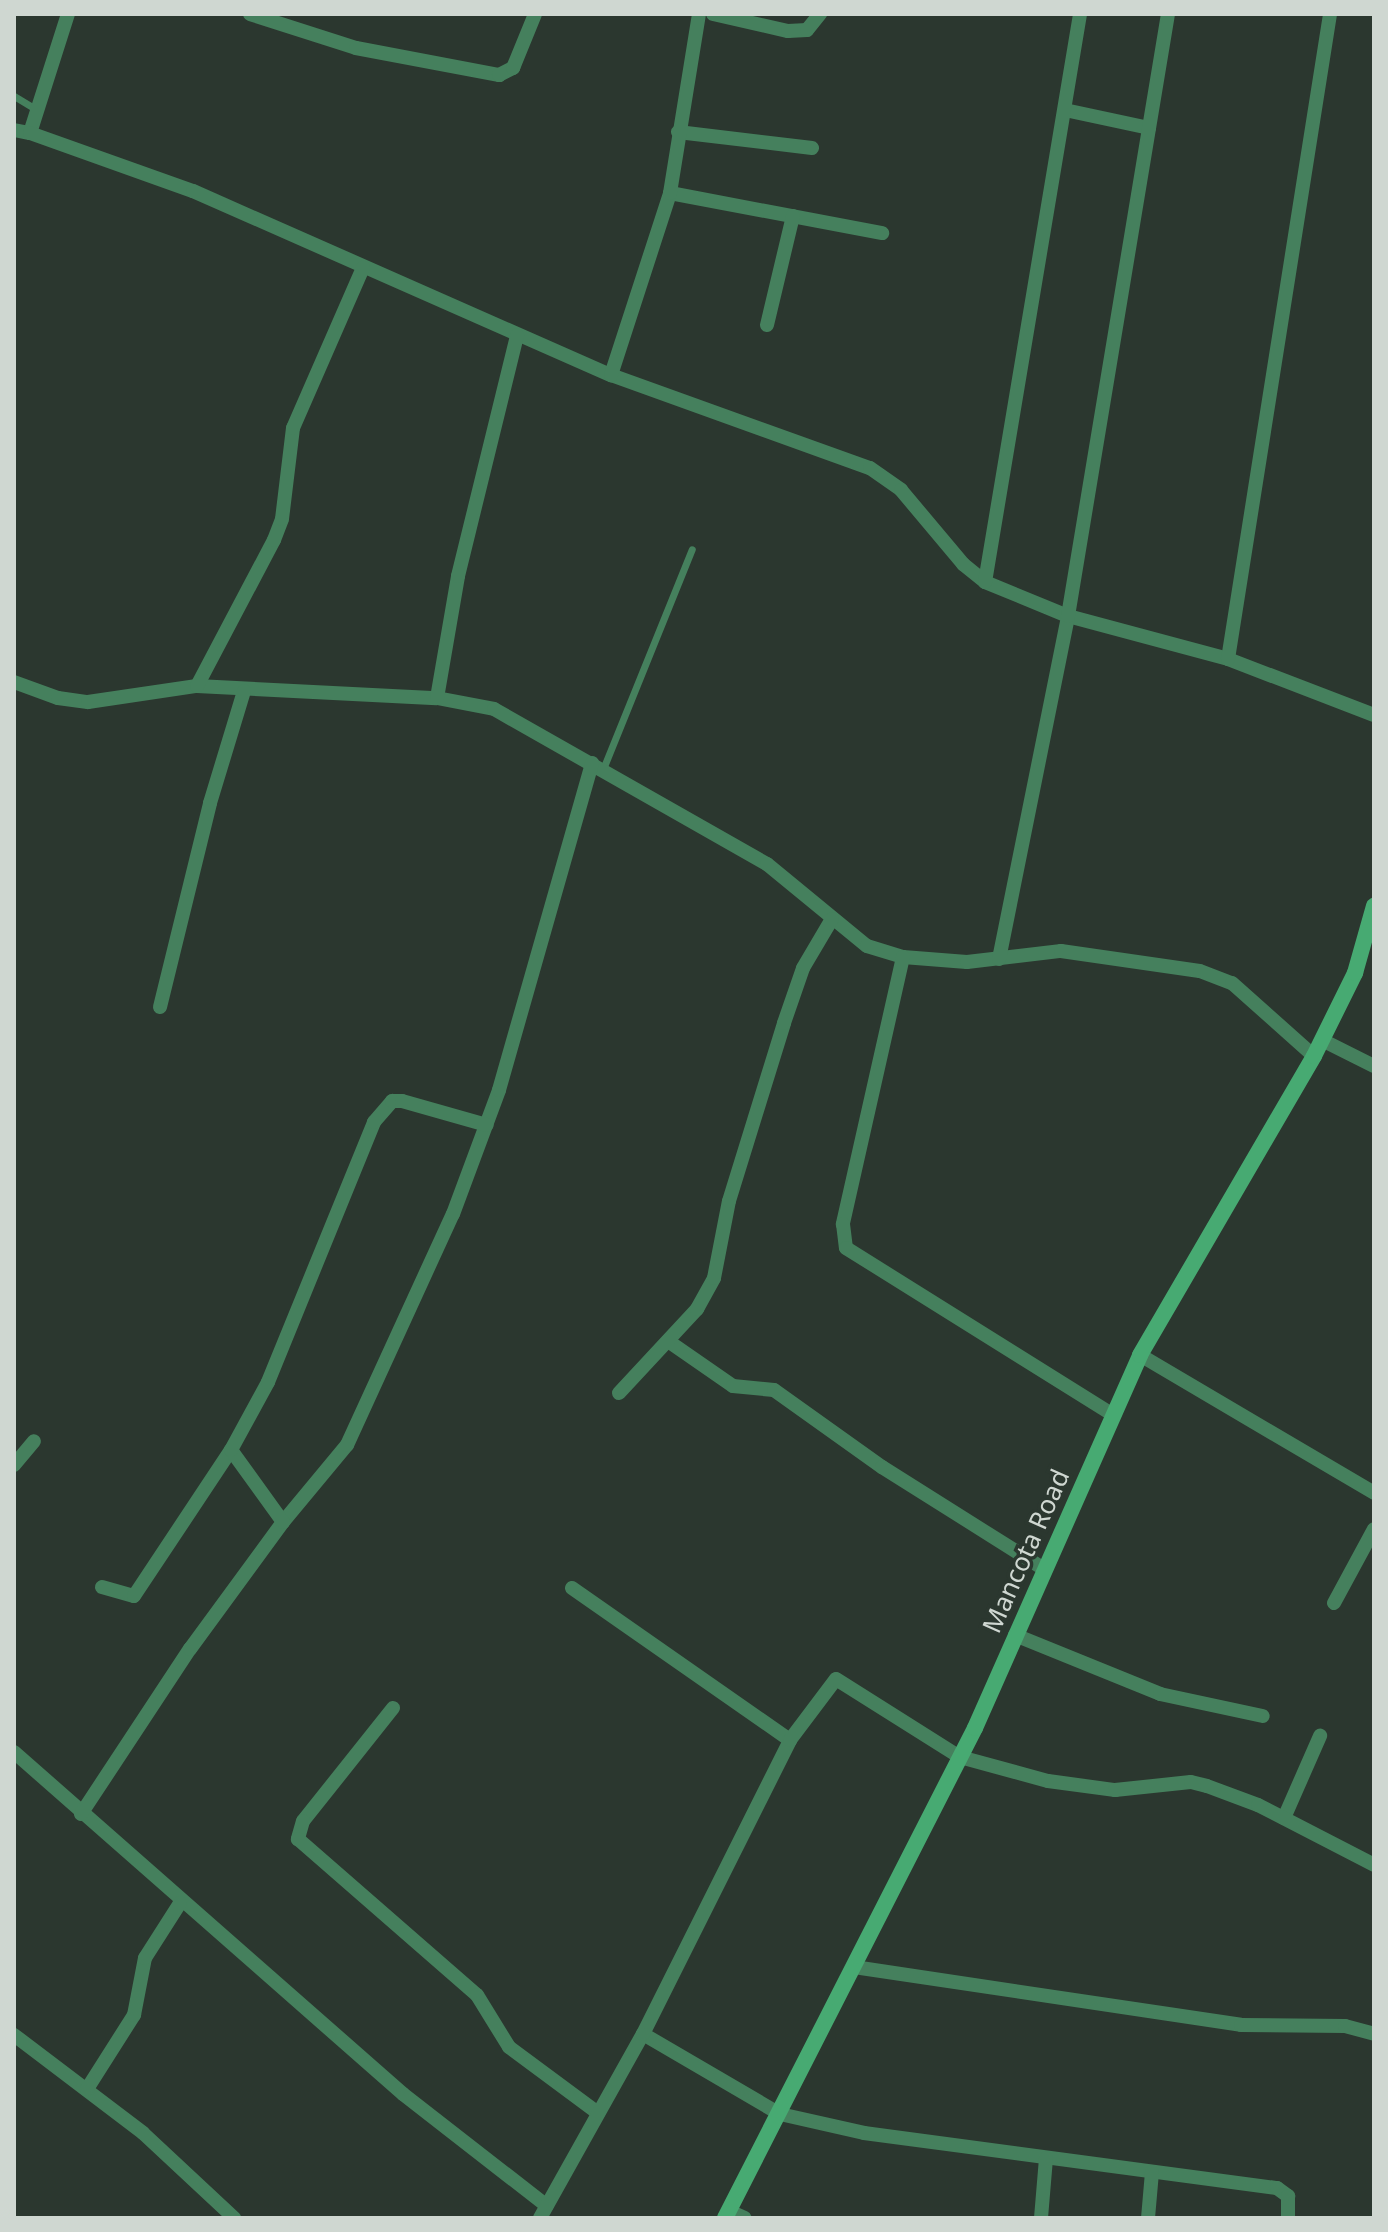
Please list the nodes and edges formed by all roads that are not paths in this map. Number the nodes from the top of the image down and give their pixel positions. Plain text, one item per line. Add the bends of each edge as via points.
1 (68, 14) edge
2 (535, 14) edge
3 (699, 14) edge
4 (713, 14) edge
5 (820, 14) edge
6 (1080, 14) edge
7 (1168, 14) edge
8 (1330, 14) edge
9 (256, 15) edge
10 (14, 96) edge
11 (37, 110) junction
12 (1065, 110) junction
13 (1149, 128) junction
14 (14, 130) edge
15 (678, 132) junction
16 (30, 133) junction
17 (812, 148) dead end
18 (670, 193) junction
19 (793, 216) junction
20 (882, 233) dead end
21 (363, 268) junction
22 (767, 325) dead end
23 (517, 335) junction
24 (611, 375) junction
25 (692, 549) dead end
26 (985, 582) junction
27 (1068, 616) junction
28 (1228, 659) junction
29 (14, 682) edge
30 (197, 686) junction
31 (244, 691) junction
32 (437, 698) junction
33 (1374, 715) edge
34 (598, 766) junction
35 (1374, 906) edge
36 (832, 919) junction
37 (903, 957) junction
38 (999, 959) junction
39 (160, 1007) dead end
40 (1318, 1048) junction
41 (1374, 1066) edge
42 (487, 1125) junction
43 (668, 1341) junction
44 (1140, 1355) junction
45 (619, 1393) dead end
46 (1112, 1414) junction
47 (34, 1441) dead end
48 (231, 1450) junction
49 (14, 1465) edge
50 (1374, 1493) edge
51 (283, 1522) junction
52 (1374, 1529) edge
53 (1044, 1569) junction
54 (102, 1587) dead end
55 (572, 1588) dead end
56 (1334, 1603) dead end
57 (1015, 1635) junction
58 (393, 1708) dead end
59 (1263, 1716) dead end
60 (1320, 1736) dead end
61 (790, 1740) junction
62 (14, 1752) edge
63 (960, 1757) junction
64 (81, 1814) junction
65 (1284, 1818) junction
66 (1374, 1865) edge
67 (180, 1903) junction
68 (854, 1967) junction
69 (643, 2034) junction
70 (1374, 2034) edge
71 (14, 2035) edge
72 (87, 2089) junction
73 (598, 2113) junction
74 (780, 2114) junction
75 (1046, 2158) junction
76 (1152, 2172) junction
77 (544, 2212) edge
78 (727, 2214) edge
79 (234, 2218) edge
80 (745, 2218) edge
81 (1041, 2218) edge
82 (1148, 2218) edge
83 (1288, 2218) edge

1 - 11 street
2 - 9 street via 513,68 499,75 356,48
3 - 15 street
4 - 5 street via 788,31 807,30
6 - 12 street
7 - 13 street
8 - 28 street
10 - 11 lane
11 - 16 street
12 - 13 street
12 - 26 street
13 - 27 street
14 - 16 street
15 - 17 street
15 - 18 street
16 - 21 street via 193,191
18 - 19 street
18 - 24 street
19 - 20 street
19 - 22 street
21 - 23 street
21 - 30 street via 293,428 282,519 274,540
23 - 24 street
23 - 32 street via 458,576
24 - 26 street via 879,473
25 - 34 lane
26 - 27 street
27 - 28 street
27 - 38 street
28 - 33 street
29 - 30 street via 88,702
30 - 31 street
31 - 32 street
31 - 39 street
32 - 34 street via 494,709
34 - 36 street via 767,864
34 - 42 street
35 - 40 main road, Mancota Road via 1355,973
36 - 37 street via 867,946
36 - 43 street via 803,968 784,1023 729,1201 714,1278 697,1309
37 - 38 street
37 - 46 street via 843,1224 846,1248
38 - 40 street via 1061,951 1200,971 1232,983
40 - 41 street
40 - 44 main road, Mancota Road
42 - 48 street via 402,1101 383,1108 268,1382
42 - 51 street via 365,1411 347,1445
43 - 45 street
43 - 53 street via 733,1386 774,1390 882,1467
44 - 46 main road, Mancota Road
44 - 50 street
46 - 53 main road, Mancota Road
47 - 49 street
48 - 51 street
48 - 54 street via 134,1596
51 - 64 street via 190,1649
52 - 56 street
53 - 57 main road, Mancota Road
55 - 61 street
57 - 59 street via 1160,1694
57 - 63 main road, Mancota Road
58 - 73 street via 303,1821 298,1839 477,1995 509,2047
60 - 65 street
61 - 63 street via 836,1679
61 - 69 street
62 - 64 street
63 - 65 street via 1048,1781 1115,1790 1191,1782
63 - 68 main road, Mancota Road
64 - 67 street
65 - 66 street
67 - 72 street via 145,1958 134,2015
67 - 77 street
68 - 70 street via 1241,2025 1345,2026
68 - 74 main road, Mancota Road
69 - 73 street
69 - 74 street
71 - 72 street
72 - 79 street
73 - 77 street
74 - 75 street via 864,2133
74 - 78 main road, Mancota Road
75 - 76 street
75 - 81 street
76 - 82 street
76 - 83 street via 1277,2188 1288,2196
78 - 80 street

